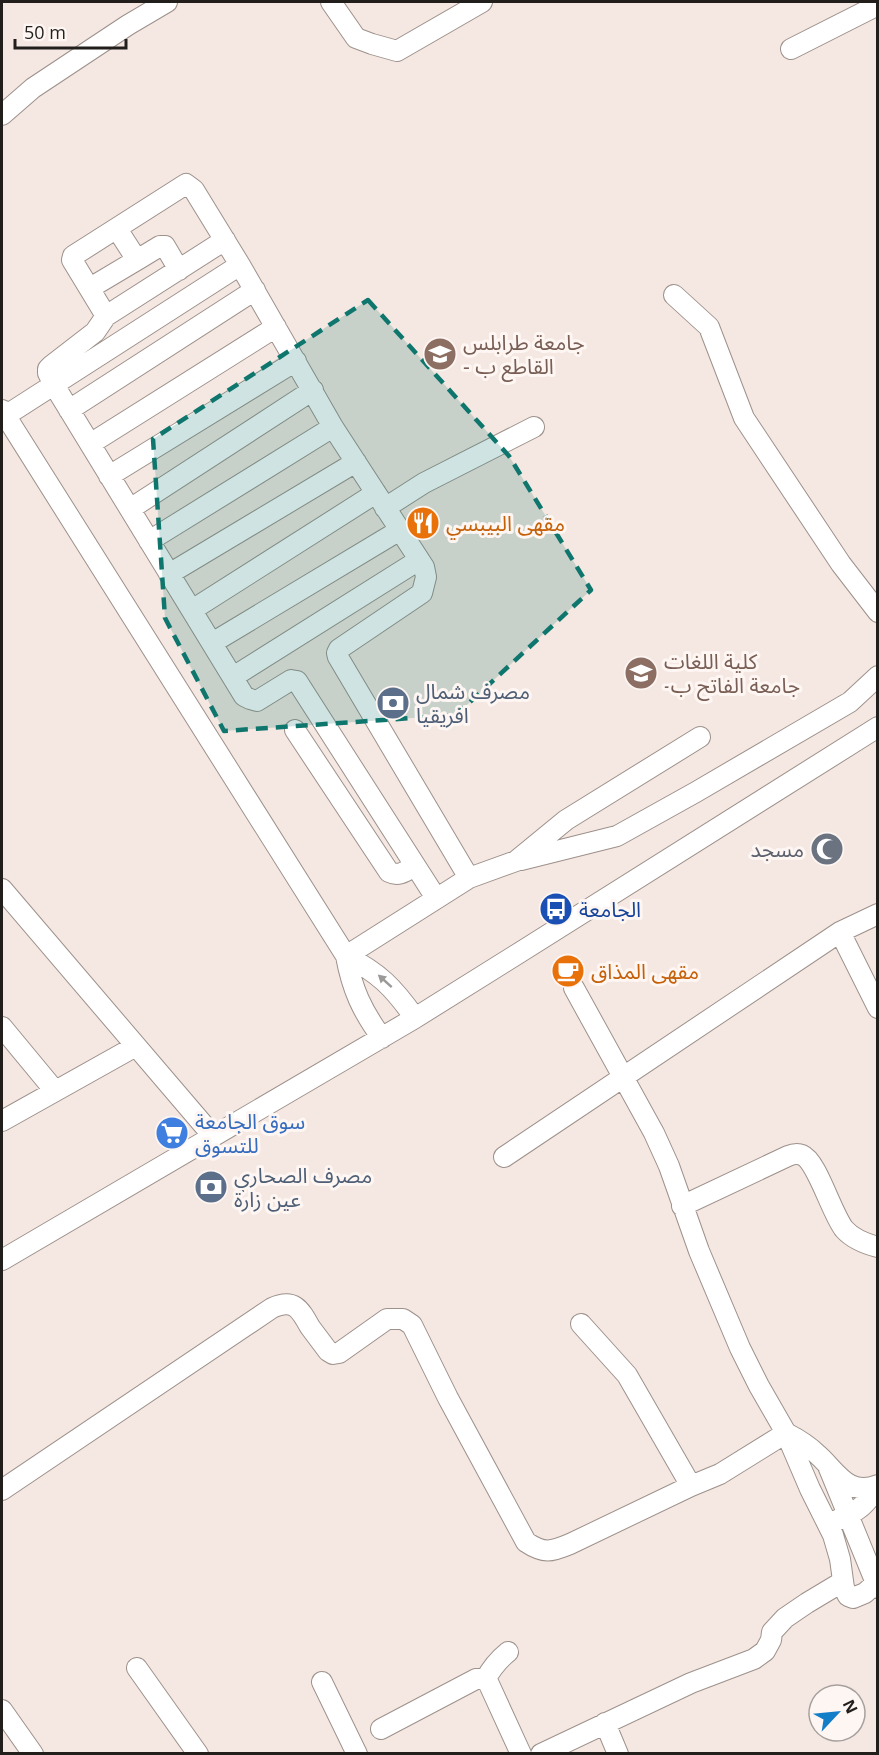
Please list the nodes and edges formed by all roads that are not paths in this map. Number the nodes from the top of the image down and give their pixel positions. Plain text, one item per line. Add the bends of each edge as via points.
1 (167, 2) edge
2 (331, 2) edge
3 (482, 2) edge
4 (878, 5) edge
5 (791, 49) dead end
6 (2, 115) edge
7 (117, 229) junction
8 (225, 240) junction
9 (136, 260) junction
10 (240, 265) junction
11 (179, 270) junction
12 (90, 288) junction
13 (255, 290) junction
14 (674, 295) dead end
15 (106, 316) junction
16 (276, 327) junction
17 (296, 361) junction
18 (54, 385) junction
19 (313, 390) junction
20 (69, 410) junction
21 (3, 412) edge
22 (333, 427) junction
23 (534, 427) dead end
24 (90, 444) junction
25 (356, 462) junction
26 (109, 476) junction
27 (381, 500) junction
28 (130, 509) junction
29 (400, 530) junction
30 (149, 541) junction
31 (419, 560) junction
32 (169, 574) junction
33 (192, 610) junction
34 (878, 612) edge
35 (212, 643) junction
36 (878, 676) edge
37 (233, 677) junction
38 (878, 727) edge
39 (295, 730) dead end
40 (700, 737) dead end
41 (516, 861) junction
42 (415, 866) junction
43 (469, 878) junction
44 (2, 889) edge
45 (435, 898) junction
46 (878, 914) edge
47 (840, 933) junction
48 (345, 956) junction
49 (574, 988) dead end
50 (878, 1008) edge
51 (415, 1018) junction
52 (2, 1027) edge
53 (381, 1038) junction
54 (136, 1046) junction
55 (624, 1077) junction
56 (55, 1091) junction
57 (2, 1121) edge
58 (213, 1136) junction
59 (504, 1158) dead end
60 (682, 1206) junction
61 (878, 1247) edge
62 (2, 1260) edge
63 (581, 1324) dead end
64 (786, 1432) junction
65 (828, 1466) junction
66 (691, 1486) junction
67 (878, 1486) edge
68 (2, 1490) edge
69 (848, 1516) junction
70 (828, 1524) junction
71 (842, 1582) junction
72 (877, 1584) edge
73 (508, 1652) dead end
74 (137, 1668) dead end
75 (485, 1680) junction
76 (322, 1682) dead end
77 (2, 1710) edge
78 (605, 1723) junction
79 (381, 1729) dead end
80 (24, 1750) edge
81 (198, 1754) edge
82 (357, 1754) edge
83 (521, 1754) edge
84 (541, 1754) edge
85 (618, 1754) edge

1 - 6 street via 33,88
2 - 3 street via 356,38 397,51
4 - 5 street
7 - 8 street via 186,184 194,190
7 - 9 street
7 - 12 street via 73,256
8 - 10 street
8 - 11 street
9 - 11 street via 165,246
9 - 12 street
10 - 13 street
10 - 18 street
11 - 15 street
12 - 15 street
13 - 16 street
13 - 20 street
14 - 34 street via 709,327 744,418 841,564
15 - 18 street via 95,332 48,369
16 - 17 street
16 - 24 street
17 - 19 street
17 - 26 street
18 - 20 street
18 - 21 street
19 - 22 street
19 - 28 street
20 - 24 street
21 - 48 street
22 - 25 street
22 - 30 street
23 - 27 street via 424,483
24 - 26 street
25 - 27 street
25 - 32 street
26 - 28 street
27 - 29 street
27 - 33 street
28 - 30 street
29 - 31 street
29 - 35 street
30 - 32 street
31 - 37 street
31 - 43 street via 426,577 422,593 337,653
32 - 33 street
33 - 35 street
35 - 37 street
36 - 41 street via 850,702 617,836
37 - 42 street via 244,696 257,700 291,680 297,681
38 - 51 street
39 - 42 street via 389,872 400,874
40 - 41 street via 566,820
41 - 43 street
42 - 45 street
43 - 45 street
44 - 54 street
45 - 48 street
46 - 47 street
47 - 50 street
47 - 55 street
51 -> 48 street via 383,979
48 - 53 street via 357,998
49 - 55 street
51 - 53 street
52 - 56 street
53 - 58 street
54 - 56 street
54 - 58 street
55 - 59 street
55 - 60 street via 669,1166
56 - 57 street
58 - 62 street
60 - 61 street via 799,1153 813,1165 835,1216 846,1231
60 - 64 street via 741,1348
63 - 66 street via 627,1374
64 - 65 street
64 - 66 street via 720,1474
64 - 70 street
65 - 67 street via 856,1489
65 - 69 street
66 - 68 street via 556,1550 537,1549 526,1542 412,1326 403,1319 387,1319 333,1354 298,1308 281,1304
67 - 69 street via 866,1503
69 - 70 street
69 - 72 street
70 - 71 street via 838,1547
71 - 72 street via 852,1598
71 - 78 street via 784,1618 761,1655
73 - 75 street
74 - 81 street
75 - 79 street via 476,1679
75 - 83 street
76 - 82 street
77 - 80 street
78 - 84 street
78 - 85 street

